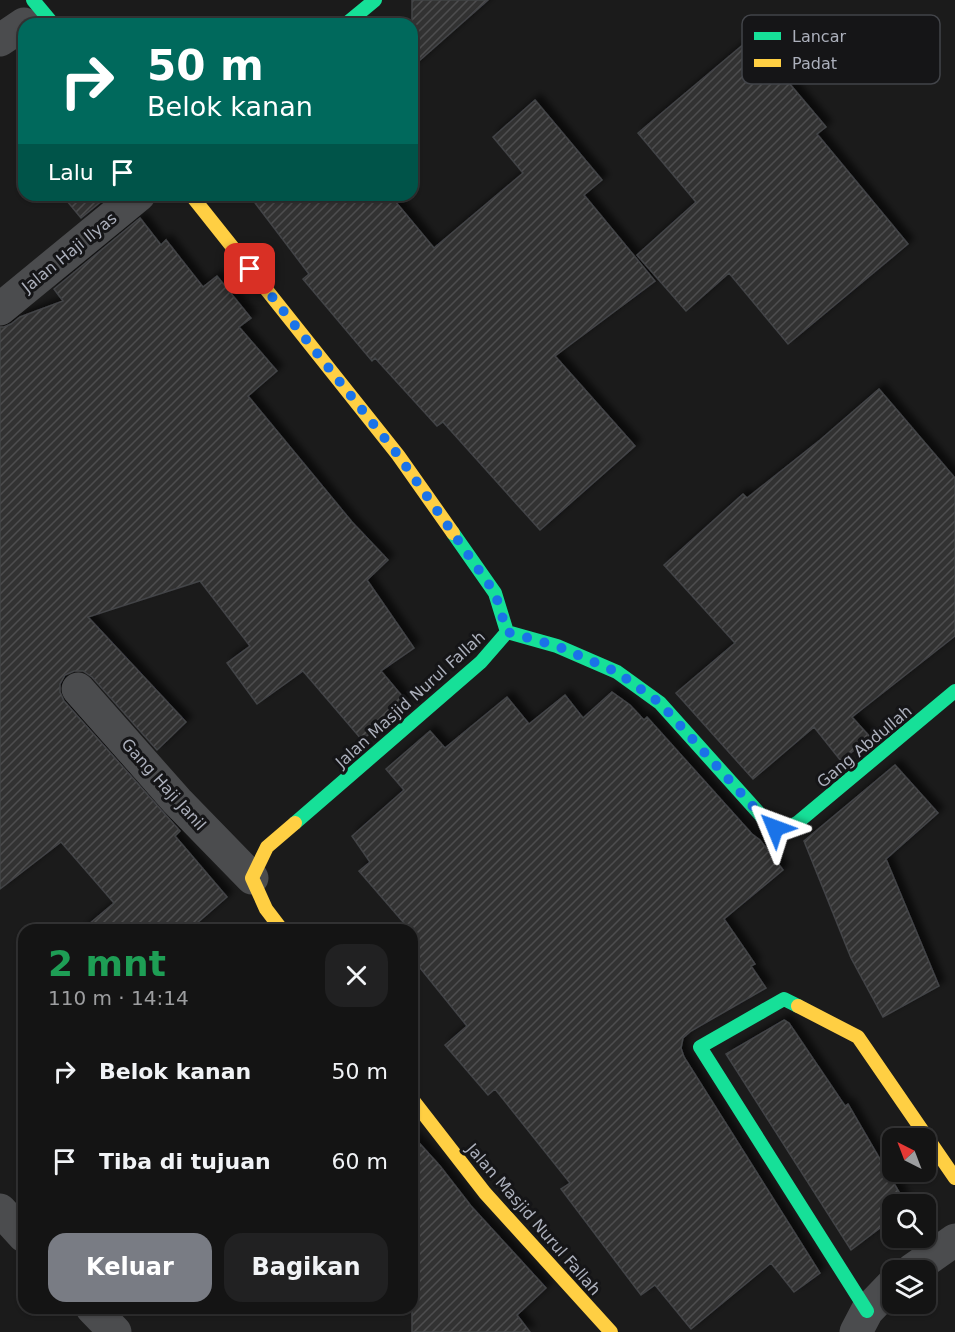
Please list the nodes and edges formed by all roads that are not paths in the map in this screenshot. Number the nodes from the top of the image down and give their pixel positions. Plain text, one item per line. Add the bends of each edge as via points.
1 (375, 0) edge
2 (353, 18) edge
3 (18, 28) edge
4 (0, 40) edge
5 (132, 201) edge
6 (196, 201) edge
7 (0, 309) edge
8 (507, 632) junction
9 (78, 689) dead end
10 (955, 691) edge
11 (252, 878) junction
12 (277, 924) edge
13 (418, 1107) edge
14 (955, 1178) edge
15 (0, 1210) edge
16 (18, 1230) edge
17 (955, 1240) edge
18 (926, 1260) edge
19 (882, 1297) edge
20 (98, 1314) edge
21 (862, 1321) edge
22 (115, 1332) edge
23 (611, 1332) edge

1 - 2 street
3 - 4 street
5 - 7 street, Jalan Haji Ilyas
6 - 8 street, Jalan Masjid Nurul Fallah via 398,455 495,593
8 - 10 street, Gang Abdullah via 557,646 617,672 660,703 766,821 785,830
8 - 11 street, Jalan Masjid Nurul Fallah via 481,662 267,848
9 - 11 street, Gang Haji Janil via 177,801
11 - 12 street
13 - 23 street, Jalan Masjid Nurul Fallah via 485,1193
14 - 21 street via 858,1037 784,999 700,1047
15 - 16 street
17 - 18 street
19 - 21 street
20 - 22 street

